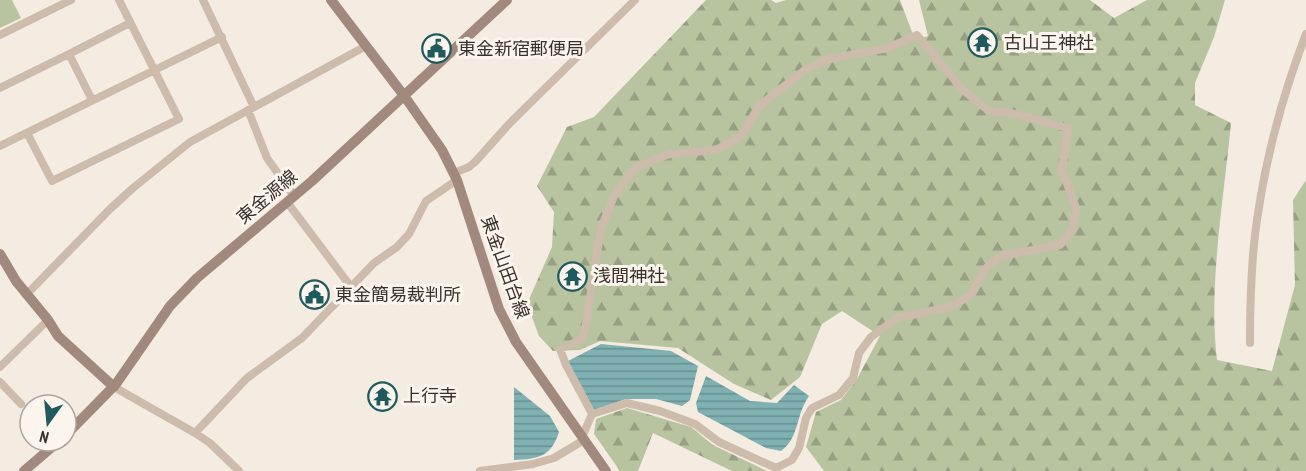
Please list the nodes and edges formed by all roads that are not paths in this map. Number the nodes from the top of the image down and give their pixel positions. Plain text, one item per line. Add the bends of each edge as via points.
1 (70, 0) edge
2 (118, 0) edge
3 (203, 0) edge
4 (331, 0) edge
5 (507, 0) edge
6 (634, 0) edge
7 (130, 23) junction
8 (1306, 34) edge
9 (0, 35) edge
10 (222, 36) junction
11 (366, 46) junction
12 (69, 54) junction
13 (154, 70) junction
14 (0, 88) edge
15 (405, 97) junction
16 (92, 100) junction
17 (251, 108) junction
18 (27, 133) junction
19 (0, 146) edge
20 (455, 177) junction
21 (291, 199) junction
22 (0, 254) edge
23 (351, 287) junction
24 (26, 295) junction
25 (48, 320) junction
26 (1250, 343) dead end
27 (0, 367) edge
28 (0, 382) edge
29 (114, 387) junction
30 (18, 401) edge
31 (592, 414) junction
32 (78, 423) edge
33 (195, 433) junction
34 (583, 439) junction
35 (45, 453) edge
36 (776, 469) edge
37 (24, 471) edge
38 (239, 471) edge
39 (480, 471) edge
40 (606, 471) edge

1 - 9 street
2 - 7 street
3 - 10 street
4 - 11 main road, 東金山田台線
5 - 15 main road, 東金源線
6 - 20 street via 475,162
7 - 12 street
7 - 13 street
8 - 26 street via 1278,116 1257,220
10 - 13 street
10 - 17 street
11 - 15 main road, 東金山田台線
11 - 17 street
12 - 14 street
12 - 16 street
13 - 16 street
13 - 18 street via 179,119 51,181
15 - 20 main road, 東金山田台線 via 442,150
15 - 21 main road, 東金源線
16 - 18 street
17 - 21 street via 267,158
17 - 24 street via 190,142 133,188
18 - 19 street
20 - 23 street via 426,201 409,234 397,247 374,263
20 - 34 main road, 東金山田台線 via 499,309 516,342
21 - 23 street
21 - 29 main road, 東金源線 via 187,288
22 - 24 main road
23 - 33 street via 302,338 247,378
24 - 25 main road
25 - 27 street
25 - 29 main road via 58,336
28 - 30 street
29 - 32 main road, 東金源線
29 - 33 street
31 - 34 street
31 - 36 street via 627,403 660,411 695,424 719,442
31 - 36 street via 560,349 581,340 601,228 615,194 635,168 669,154 716,150 741,136 759,105 806,70 829,59 888,48 917,34 964,91 989,111 1068,128 1062,170 1076,208 1072,230 1060,245 1000,256 985,269 970,296 950,307 897,318 871,337 860,353 853,378 839,395 812,408 792,460
33 - 38 street
34 - 39 street via 554,458
34 - 40 main road, 東金山田台線
35 - 37 main road

